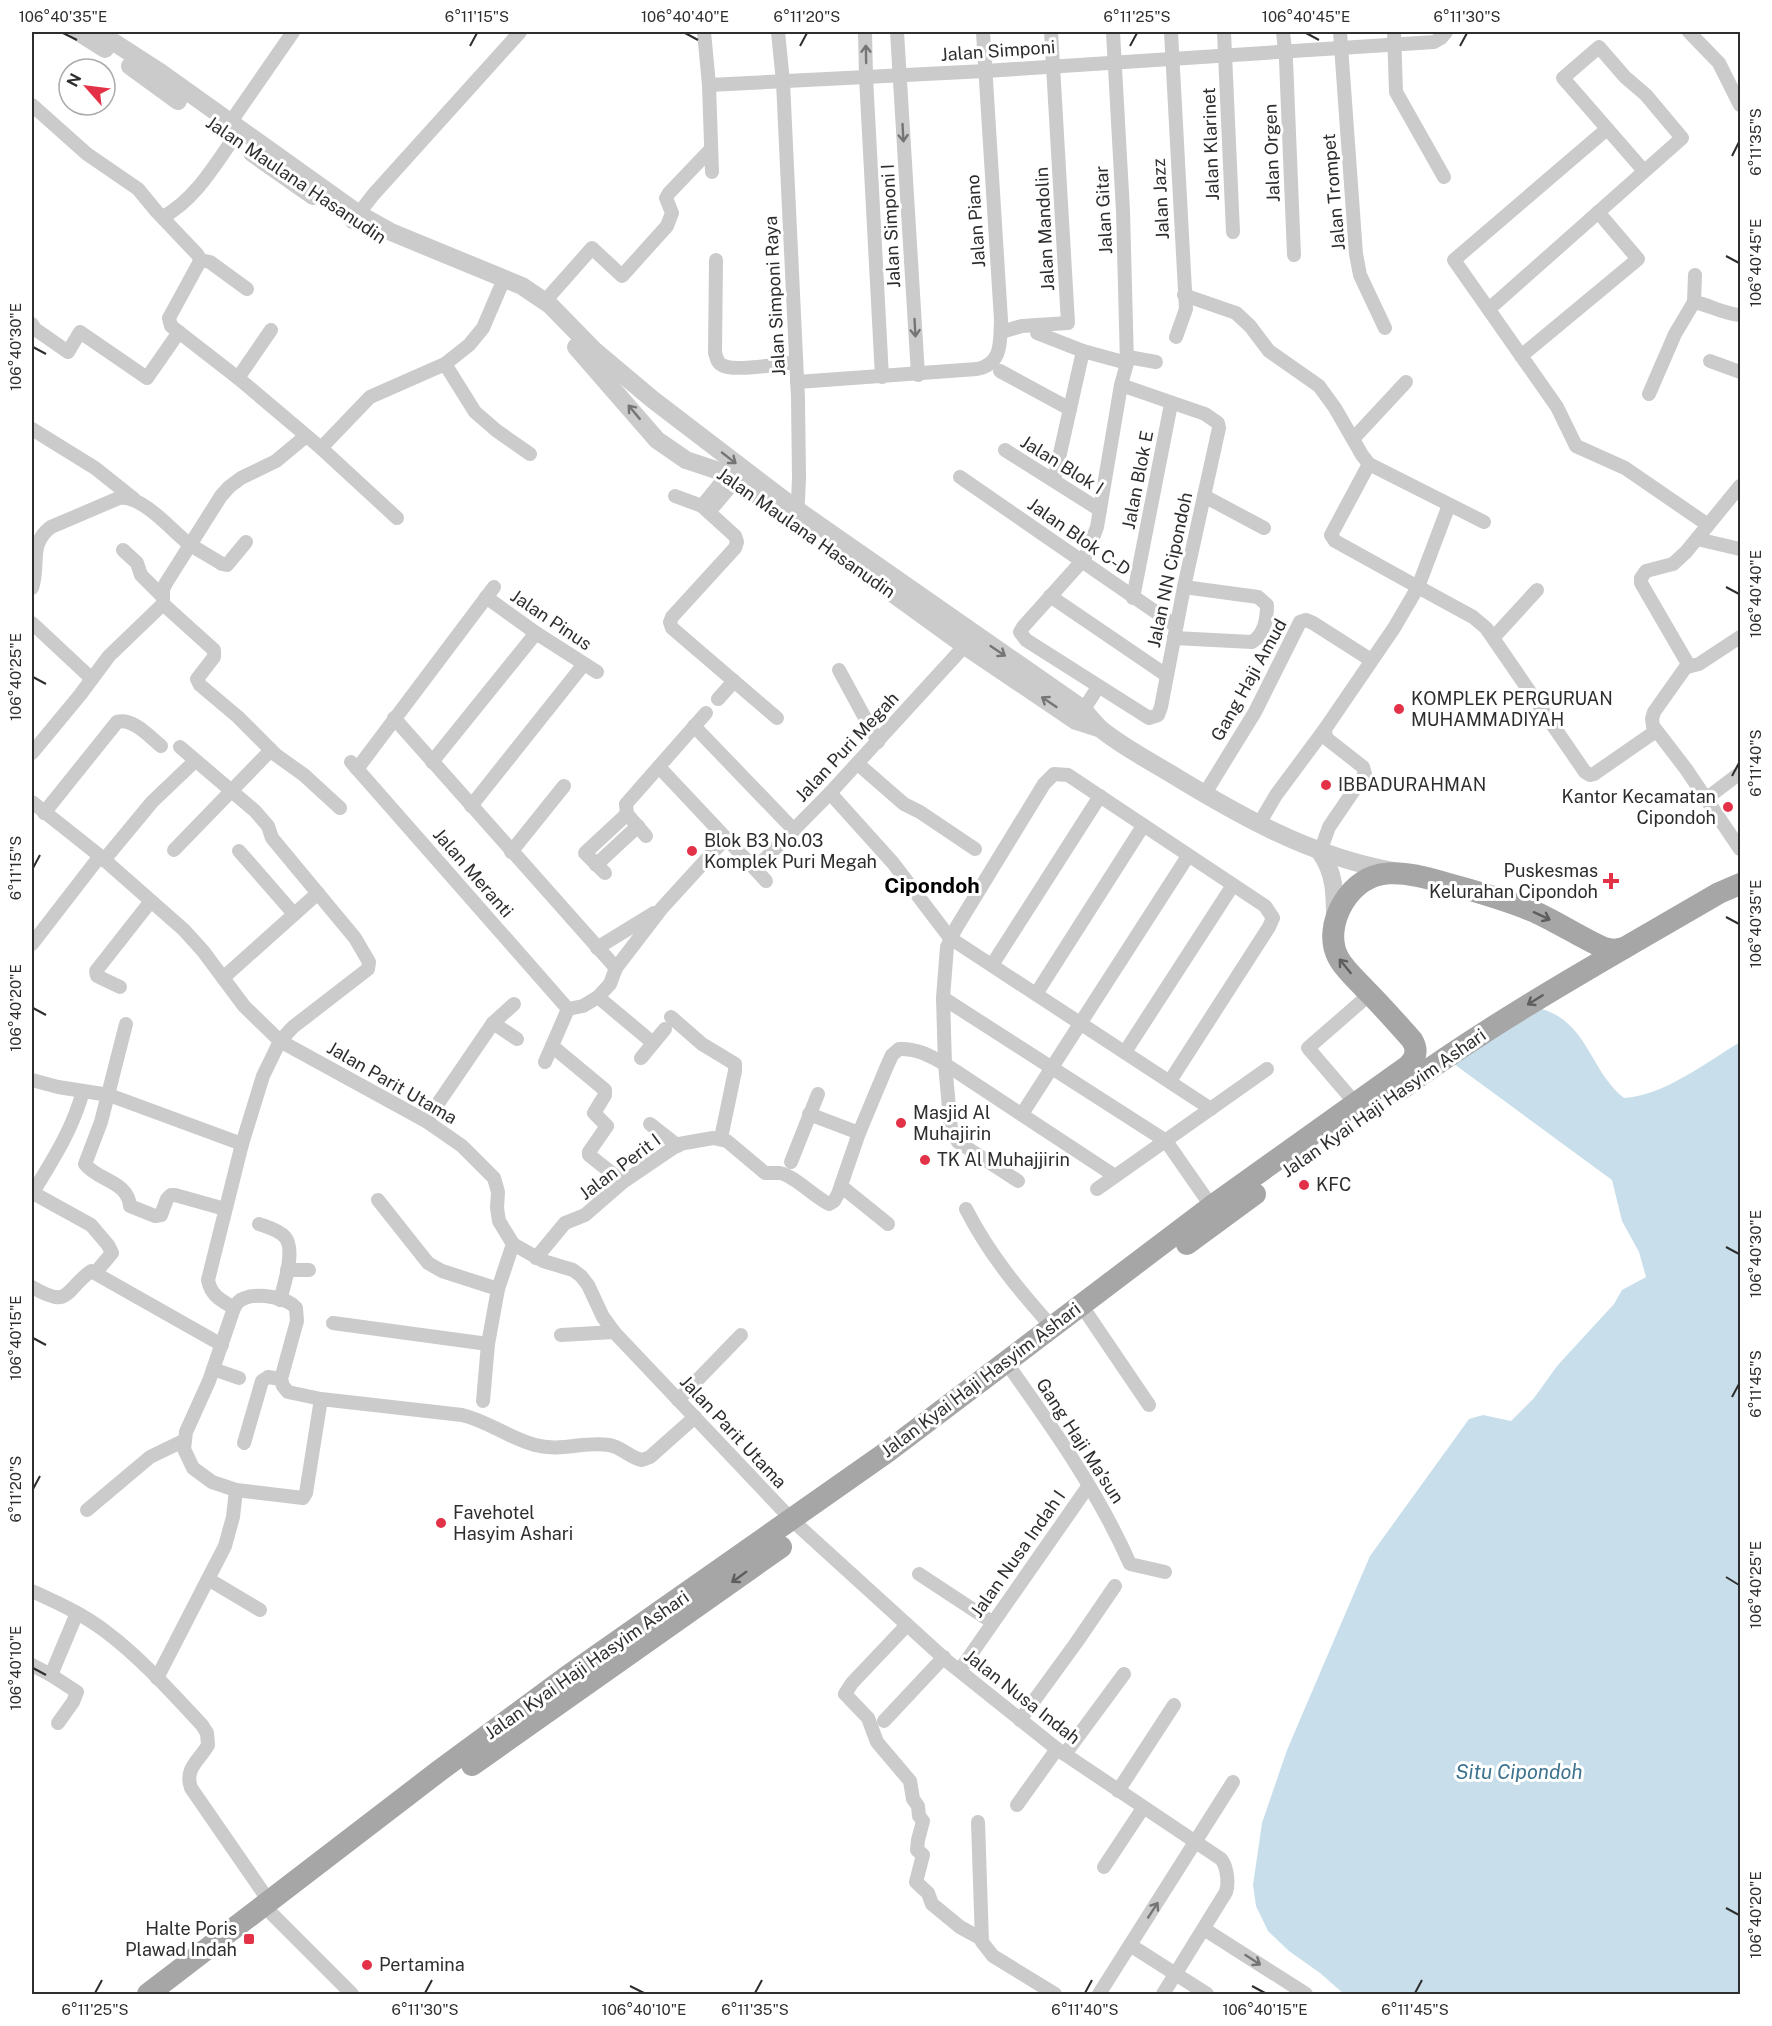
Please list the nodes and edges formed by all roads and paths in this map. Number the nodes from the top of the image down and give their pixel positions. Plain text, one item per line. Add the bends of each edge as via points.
1 (78, 32) edge
2 (98, 32) edge
3 (293, 32) edge
4 (520, 32) edge
5 (704, 32) edge
6 (778, 32) edge
7 (865, 32) edge
8 (897, 32) edge
9 (983, 32) edge
10 (1051, 32) edge
11 (1113, 32) edge
12 (1171, 32) edge
13 (1224, 32) edge
14 (1283, 32) edge
15 (1340, 32) edge
16 (1446, 32) edge
17 (1689, 32) edge
18 (1394, 38) edge
19 (1341, 48) junction
20 (1284, 51) junction
21 (1225, 55) junction
22 (1172, 58) junction
23 (1114, 63) junction
24 (1052, 66) junction
25 (985, 71) junction
26 (900, 75) junction
27 (866, 77) junction
28 (783, 82) junction
29 (709, 85) junction
30 (32, 105) edge
31 (1740, 105) edge
32 (1607, 129) junction
33 (230, 137) junction
34 (711, 149) junction
35 (1644, 171) junction
36 (711, 172) dead end
37 (1444, 177) dead end
38 (1598, 212) junction
39 (358, 214) junction
40 (163, 217) junction
41 (1233, 232) dead end
42 (1294, 255) dead end
43 (200, 260) junction
44 (716, 260) dead end
45 (1695, 275) dead end
46 (247, 289) dead end
47 (501, 289) junction
48 (1184, 295) junction
49 (545, 301) junction
50 (1694, 302) junction
51 (1489, 309) junction
52 (1740, 311) edge
53 (32, 324) edge
54 (1385, 328) dead end
55 (271, 330) dead end
56 (179, 332) junction
57 (1000, 332) junction
58 (1036, 333) dead end
59 (1176, 337) dead end
60 (1083, 351) junction
61 (1521, 356) junction
62 (1127, 360) junction
63 (1710, 361) dead end
64 (795, 362) junction
65 (1156, 362) dead end
66 (445, 364) junction
67 (994, 368) junction
68 (1740, 372) edge
69 (918, 375) junction
70 (882, 376) junction
71 (238, 378) junction
72 (797, 382) junction
73 (1406, 382) dead end
74 (1121, 385) junction
75 (1648, 394) dead end
76 (1171, 404) junction
77 (1070, 409) junction
78 (674, 416) junction
79 (32, 429) edge
80 (653, 435) junction
81 (306, 436) junction
82 (705, 439) junction
83 (1353, 439) junction
84 (321, 448) junction
85 (1005, 450) dead end
86 (530, 454) dead end
87 (686, 460) junction
88 (1369, 464) junction
89 (960, 477) dead end
90 (1054, 480) junction
91 (728, 481) junction
92 (1740, 486) edge
93 (675, 495) dead end
94 (1204, 496) junction
95 (134, 499) junction
96 (797, 505) junction
97 (1449, 505) junction
98 (708, 506) junction
99 (1100, 510) junction
100 (397, 518) dead end
101 (1484, 522) dead end
102 (1708, 525) junction
103 (1264, 528) dead end
104 (1697, 538) junction
105 (246, 542) dead end
106 (190, 544) junction
107 (1740, 549) edge
108 (123, 550) dead end
109 (1083, 560) junction
110 (1184, 587) junction
111 (1418, 587) junction
112 (32, 588) edge
113 (1537, 590) dead end
114 (905, 594) junction
115 (1050, 596) junction
116 (1133, 598) junction
117 (163, 600) junction
118 (32, 623) edge
119 (1175, 632) junction
120 (536, 633) junction
121 (1494, 637) junction
122 (1740, 637) edge
123 (967, 644) junction
124 (1371, 660) junction
125 (584, 664) junction
126 (1687, 667) junction
127 (839, 670) dead end
128 (597, 672) dead end
129 (1166, 675) junction
130 (92, 679) junction
131 (734, 681) junction
132 (1098, 687) junction
133 (718, 699) dead end
134 (706, 713) dead end
135 (1079, 715) junction
136 (394, 718) junction
137 (777, 718) dead end
138 (694, 726) junction
139 (1325, 729) junction
140 (1656, 731) junction
141 (878, 742) junction
142 (161, 746) dead end
143 (180, 747) dead end
144 (271, 750) junction
145 (32, 753) edge
146 (195, 761) junction
147 (432, 762) junction
148 (858, 764) junction
149 (659, 767) junction
150 (1740, 773) edge
151 (564, 786) dead end
152 (1209, 787) junction
153 (230, 791) junction
154 (830, 793) junction
155 (1100, 796) junction
156 (1707, 798) junction
157 (32, 802) edge
158 (471, 806) junction
159 (340, 808) dead end
160 (44, 813) junction
161 (627, 814) junction
162 (1259, 824) junction
163 (1143, 826) junction
164 (794, 830) junction
165 (725, 839) junction
166 (975, 849) dead end
167 (1740, 849) edge
168 (174, 850) dead end
169 (239, 851) dead end
170 (511, 852) junction
171 (1320, 852) junction
172 (1188, 855) junction
173 (102, 858) junction
174 (755, 868) junction
175 (1405, 873) junction
176 (766, 881) dead end
177 (1740, 884) edge
178 (1233, 885) junction
179 (318, 893) junction
180 (151, 901) junction
181 (662, 908) junction
182 (294, 914) junction
183 (1335, 924) junction
184 (950, 938) junction
185 (1592, 942) junction
186 (32, 944) edge
187 (597, 948) junction
188 (1624, 948) junction
189 (992, 965) junction
190 (616, 968) junction
191 (1585, 969) junction
192 (223, 978) junction
193 (120, 987) dead end
194 (1036, 994) junction
195 (1370, 994) junction
196 (598, 997) junction
197 (943, 998) junction
198 (514, 1004) dead end
199 (568, 1009) junction
200 (493, 1023) junction
201 (1081, 1023) junction
202 (126, 1024) dead end
203 (1485, 1031) junction
204 (517, 1039) dead end
205 (1412, 1040) junction
206 (280, 1041) junction
207 (652, 1043) junction
208 (552, 1046) junction
209 (1125, 1052) junction
210 (641, 1058) dead end
211 (545, 1062) dead end
212 (945, 1064) junction
213 (1052, 1068) junction
214 (1268, 1069) dead end
215 (1170, 1081) junction
216 (32, 1082) edge
217 (83, 1091) junction
218 (818, 1094) dead end
219 (109, 1095) junction
220 (1356, 1104) junction
221 (1211, 1109) junction
222 (809, 1114) junction
223 (1022, 1114) junction
224 (426, 1121) junction
225 (650, 1124) dead end
226 (859, 1133) junction
227 (720, 1138) junction
228 (1166, 1141) junction
229 (242, 1144) junction
230 (678, 1146) junction
231 (791, 1162) dead end
232 (1115, 1176) junction
233 (1018, 1181) dead end
234 (623, 1182) junction
235 (841, 1186) junction
236 (1096, 1189) dead end
237 (32, 1193) edge
238 (378, 1200) dead end
239 (225, 1209) junction
240 (966, 1209) dead end
241 (1216, 1213) junction
242 (259, 1224) dead end
243 (888, 1224) dead end
244 (513, 1244) junction
245 (536, 1258) junction
246 (287, 1270) junction
247 (309, 1270) dead end
248 (96, 1272) junction
249 (32, 1287) edge
250 (498, 1289) junction
251 (280, 1300) junction
252 (234, 1308) junction
253 (1088, 1315) junction
254 (333, 1323) dead end
255 (1051, 1326) junction
256 (614, 1332) junction
257 (561, 1335) dead end
258 (741, 1335) dead end
259 (488, 1344) junction
260 (222, 1345) junction
261 (213, 1369) junction
262 (1013, 1372) junction
263 (239, 1378) dead end
264 (281, 1379) junction
265 (321, 1399) junction
266 (678, 1400) junction
267 (483, 1401) dead end
268 (1149, 1405) dead end
269 (695, 1417) junction
270 (183, 1441) junction
271 (244, 1443) dead end
272 (1087, 1488) dead end
273 (236, 1490) junction
274 (87, 1510) dead end
275 (798, 1526) junction
276 (1165, 1572) dead end
277 (919, 1574) dead end
278 (208, 1579) junction
279 (1115, 1586) dead end
280 (32, 1591) edge
281 (260, 1611) dead end
282 (77, 1613) junction
283 (992, 1622) junction
284 (908, 1625) junction
285 (944, 1657) junction
286 (32, 1665) edge
287 (960, 1670) junction
288 (1124, 1674) dead end
289 (51, 1675) junction
290 (157, 1678) junction
291 (1174, 1705) dead end
292 (1020, 1720) junction
293 (884, 1721) dead end
294 (58, 1723) dead end
295 (1061, 1752) junction
296 (1233, 1782) dead end
297 (1118, 1791) junction
298 (1017, 1805) dead end
299 (1143, 1808) junction
300 (978, 1822) dead end
301 (1196, 1842) junction
302 (1104, 1867) dead end
303 (271, 1908) junction
304 (1204, 1929) junction
305 (980, 1938) junction
306 (1130, 1945) junction
307 (194, 1966) junction
308 (1175, 1974) junction
309 (148, 1995) edge
310 (166, 1995) edge
311 (352, 1995) edge
312 (1055, 1995) edge
313 (1099, 1995) edge
314 (1163, 1995) edge
315 (1207, 1995) edge
316 (1306, 1995) edge

1 - 33 street, Jalan Maulana Hasanudin
2 - 33 street, Jalan Maulana Hasanudin via 160,72
3 - 33 street
4 - 39 street
5 - 29 street
6 - 28 street, Jalan Simponi Raya
27 -> 7 street, Jalan Simponi I
8 - 26 street, Jalan Simponi I
9 - 25 street, Jalan Piano
10 - 24 street
11 - 23 street, Jalan Gitar
12 - 22 street, Jalan Jazz
13 - 21 street, Jalan Klarinet
14 - 20 street, Jalan Orgen
15 - 19 street, Jalan Trompet
16 - 18 street, Jalan Simponi via 1434,42
17 - 31 street via 1719,63
18 - 19 street, Jalan Simponi
18 - 37 street via 1396,92
19 - 20 street, Jalan Simponi
19 - 54 street, Jalan Trompet via 1356,254 1360,274
20 - 21 street, Jalan Simponi
20 - 42 street, Jalan Orgen
21 - 22 street, Jalan Simponi
21 - 41 street, Jalan Klarinet
22 - 23 street, Jalan Simponi
22 - 48 street, Jalan Jazz
23 - 24 street, Jalan Simponi
23 - 62 street, Jalan Gitar
24 - 25 street, Jalan Simponi
24 - 57 street, Jalan Mandolin via 1068,322
25 - 26 street, Jalan Simponi
25 - 57 street, Jalan Piano
26 - 27 street, Jalan Simponi
26 -> 69 street, Jalan Simponi I
27 - 28 street, Jalan Simponi
27 - 70 street, Jalan Simponi I
28 - 29 street, Jalan Simponi
28 - 64 street, Jalan Simponi Raya
29 - 34 street
30 - 40 street via 87,154 138,189
32 - 35 street
32 - 35 street via 1563,78 1599,46 1682,138
32 - 51 street via 1454,260
33 - 39 street, Jalan Maulana Hasanudin
33 - 40 street via 212,170 185,202
34 - 36 street
34 - 49 street via 669,193 666,198 672,213 667,226 622,276 592,248
35 - 38 street
38 - 51 street
38 - 61 street via 1638,259
39 - 47 street, Jalan Maulana Hasanudin via 384,241
40 - 43 street
43 - 46 street via 210,262
43 - 56 street via 169,318
44 - 64 street via 717,361 738,368
45 - 50 street
47 - 49 street, Jalan Maulana Hasanudin via 522,286
47 - 66 street via 477,336
80 -> 47 street, Jalan Maulana Hasanudin via 544,315 525,300
48 - 59 street, Jalan Jazz via 1185,313
48 - 83 street via 1236,313 1269,351 1318,386
49 - 78 street, Jalan Maulana Hasanudin via 595,351
50 - 52 street via 1729,315
50 - 75 street
51 - 61 street
53 - 56 street via 68,352 80,332 147,378
55 - 71 street
56 - 71 street
57 - 67 street, Jalan Piano
58 - 60 street
60 - 62 street
60 - 77 street
61 - 102 street via 1557,407 1576,446 1625,468
62 - 65 street
62 - 74 street, Jalan Gitar
63 - 68 street
64 - 72 street, Jalan Simponi Raya
66 - 84 street via 370,397
66 - 86 street via 475,412
67 - 69 street
67 - 77 street
69 - 70 street
70 - 72 street
71 - 81 street
72 - 96 street, Jalan Simponi Raya
73 - 83 street
74 - 76 street
74 - 99 street, Jalan Gitar
76 - 94 street, Jalan NN Cipondoh via 1205,414 1218,423
76 - 116 street, Jalan Blok E
77 - 90 street
78 - 80 street via 680,427 677,437
78 - 82 street, Jalan Maulana Hasanudin
79 - 95 street via 95,468
80 - 87 street, Jalan Maulana Hasanudin
81 - 84 street
81 - 106 street via 276,461 229,487
82 - 87 street via 683,440
82 -> 96 street, Jalan Maulana Hasanudin
83 - 88 street
84 - 100 street
85 - 90 street, Jalan Blok I
87 - 91 street, Jalan Maulana Hasanudin
88 - 97 street
88 - 111 street via 1331,535 1335,541
89 - 109 street, Jalan Blok C-D
90 - 99 street, Jalan Blok I
91 - 98 street
91 - 114 street, Jalan Maulana Hasanudin
92 - 102 street
93 - 98 street
94 - 103 street
94 - 110 street, Jalan NN Cipondoh
95 - 106 street
95 - 112 street via 113,500 43,533 38,541
96 - 114 street, Jalan Maulana Hasanudin
97 - 101 street
97 - 111 street
98 - 131 street via 737,542 670,622 672,628
99 - 109 street, Jalan Gitar
102 - 104 street
104 - 107 street
104 - 126 street via 1673,564 1646,571 1641,578 1688,661
105 - 106 street via 227,565
106 - 117 street via 166,583
108 - 117 street
109 - 115 street
109 - 116 street, Jalan Blok C-D
110 - 119 street, Jalan NN Cipondoh
110 - 119 street via 1258,597 1267,605 1266,619 1252,642
111 - 121 street via 1473,617
111 - 124 street
113 - 121 street
114 - 123 street, Jalan Maulana Hasanudin
115 - 129 street
115 - 132 street via 1023,627 1021,635
116 - 119 street, Jalan Blok C-D
117 - 130 street
117 - 144 street via 214,650 214,657 197,682
118 - 130 street
119 - 129 street, Jalan NN Cipondoh
120 - 125 street, Jalan Pinus
120 - 136 street, Jalan Pinus via 490,592
120 - 147 street
121 - 140 street via 1588,774 1594,774
122 - 126 street via 1699,664
123 - 135 street, Jalan Maulana Hasanudin
123 - 141 street, Jalan Puri Megah
124 - 139 street
124 - 152 street, Gang Haji Amud via 1312,623 1300,622 1255,712
125 - 128 street, Jalan Pinus
125 - 158 street
126 - 140 street via 1654,712 1652,722
127 - 141 street
129 - 132 street, Jalan NN Cipondoh via 1161,707 1153,717 1142,715
130 - 145 street
131 - 133 street
131 - 137 street
132 - 135 street
134 - 138 street
135 - 152 street, Jalan Maulana Hasanudin
136 - 147 street
136 - 199 street, Jalan Meranti via 354,765
138 - 149 street
138 - 164 street
139 - 162 street
139 - 171 street via 1326,738 1363,766 1365,774 1329,827
140 - 156 street
141 - 148 street, Jalan Puri Megah
142 - 160 street via 127,721 117,722
143 - 146 street
144 - 153 street
144 - 159 street
146 - 153 street
146 - 173 street
147 - 158 street
148 - 154 street, Jalan Puri Megah
148 - 166 street via 904,804
149 - 161 street via 629,799
149 - 165 street
150 - 156 street
151 - 170 street
152 - 162 street, Jalan Maulana Hasanudin
153 - 168 street
153 - 179 street via 268,826 272,838
154 - 164 street, Jalan Puri Megah
154 - 184 street via 893,863
155 - 163 street
155 - 184 street via 1068,775 1054,774 1047,779
155 - 189 street
156 - 167 street
157 - 160 street, Jalan Parit Utama
158 - 170 street
160 - 173 street, Jalan Parit Utama
161 - 161 street via 585,853 601,869 642,831
162 - 171 street, Jalan Maulana Hasanudin
163 - 172 street
163 - 194 street
164 - 174 street, Jalan Puri Megah
165 - 174 street
165 - 181 street
169 - 182 street
170 - 187 street
171 - 175 street, Jalan Maulana Hasanudin
171 - 183 street via 1333,879
172 - 178 street
172 - 201 street
173 - 180 street, Jalan Parit Utama
173 - 186 street
174 - 176 street
175 - 183 main road, Jalan Kyai Haji Hasyim Ashari via 1386,873 1361,883 1344,901
175 -> 185 main road, Jalan Kyai Haji Hasyim Ashari via 1511,902
177 - 188 main road, Jalan Kyai Haji Hasyim Ashari
178 - 209 street
178 - 215 street via 1270,910 1273,922
179 - 182 street
179 - 206 street via 356,938 370,966
180 - 192 street, Jalan Parit Utama via 184,930
180 - 193 street via 96,971 97,976
181 - 187 street
181 - 190 street
182 - 192 street
195 -> 183 main road, Jalan Kyai Haji Hasyim Ashari via 1337,955
184 - 189 street
184 - 197 street
185 - 188 main road, Jalan Kyai Haji Hasyim Ashari via 1608,949
185 - 191 main road via 1594,956
187 - 190 street
188 - 191 main road, Jalan Kyai Haji Hasyim Ashari
189 - 194 street
190 - 196 street via 610,984
191 -> 203 main road, Jalan Kyai Haji Hasyim Ashari
192 - 206 street, Jalan Parit Utama via 244,1006
194 - 201 street
195 - 205 main road, Jalan Kyai Haji Hasyim Ashari
195 - 220 street via 1308,1048
196 - 199 street
196 - 207 street
197 - 212 street
197 - 213 street
198 - 200 street
199 - 208 street
200 - 204 street
200 - 224 street
201 - 209 street
201 - 213 street
202 - 219 street
203 - 205 main road via 1442,1046 1427,1047
203 - 241 main road, Jalan Kyai Haji Hasyim Ashari
205 - 220 main road, Jalan Kyai Haji Hasyim Ashari via 1416,1052 1411,1063
206 - 224 street, Jalan Parit Utama
206 - 229 street via 263,1076
207 - 210 street
207 - 227 street via 668,1023 735,1064
208 - 211 street
208 - 234 street via 605,1090 594,1113 607,1126 589,1155
209 - 215 street
212 - 223 street
212 - 226 street via 925,1053 899,1049 892,1055
212 - 233 street via 954,1136
213 - 223 street
213 - 228 street
214 - 221 street
215 - 221 street
216 - 217 street
217 - 219 street
217 - 237 street via 69,1130
218 - 222 street
219 - 229 street
219 - 239 street via 85,1160 87,1167 123,1191 130,1206 154,1216 161,1215 171,1195
220 - 241 main road, Jalan Kyai Haji Hasyim Ashari
221 - 228 street
222 - 226 street
222 - 231 street
223 - 232 street
224 - 244 street, Jalan Parit Utama via 462,1146 494,1178 499,1221
225 - 230 street
226 - 235 street
227 - 230 street, Jalan Perit I
227 - 235 street via 765,1173 786,1175 829,1204
228 - 232 street
228 - 241 street
229 - 239 street
230 - 234 street, Jalan Perit I
232 - 236 street
234 - 245 street, Jalan Perit I via 585,1215 565,1223
235 - 243 street
237 - 248 street via 96,1230 112,1254
238 - 250 street via 428,1263
239 - 252 street via 208,1280 214,1295
240 - 255 street via 1006,1274
241 - 253 main road, Jalan Kyai Haji Hasyim Ashari
241 - 255 main road, Jalan Kyai Haji Hasyim Ashari
242 - 246 street via 286,1238 290,1247
244 - 245 street, Jalan Parit Utama
244 - 250 street
245 - 256 street, Jalan Parit Utama via 581,1276
246 - 247 street
246 - 251 street
248 - 249 street via 91,1271 60,1298 48,1297
248 - 260 street
250 - 259 street
251 - 252 street via 247,1297
251 - 264 street via 293,1304 297,1314
252 - 260 street
253 - 262 main road, Jalan Kyai Haji Hasyim Ashari
253 - 268 street
254 - 259 street
255 - 275 main road, Jalan Kyai Haji Hasyim Ashari
256 - 257 street
256 - 266 street, Jalan Parit Utama
258 - 266 street
259 - 267 street
260 - 261 street
261 - 263 street
261 - 270 street
262 - 275 main road, Jalan Kyai Haji Hasyim Ashari
262 - 276 street, Gang Haji Ma’sun via 1090,1484 1130,1564
264 - 265 street via 288,1392
264 - 271 street via 268,1377 262,1381
265 - 269 street via 462,1415 483,1421 520,1441 558,1449 612,1445 642,1460
265 - 273 street via 304,1497
266 - 269 street, Jalan Parit Utama
269 - 275 street, Jalan Parit Utama
270 - 273 street via 193,1468 212,1482
270 - 274 street via 150,1457
272 - 283 street, Jalan Nusa Indah I
273 - 278 street via 227,1538
275 - 284 street, Jalan Nusa Indah
275 - 303 main road, Jalan Kyai Haji Hasyim Ashari via 564,1678
277 - 283 street
278 - 281 street
278 - 290 street
279 - 292 street
280 - 282 street
282 - 289 street
282 - 290 street via 106,1631
283 - 287 street, Jalan Nusa Indah I
284 - 285 street, Jalan Nusa Indah
284 - 305 street via 845,1694 868,1718 877,1742 910,1781 923,1821 917,1850 923,1856 916,1882 928,1893 932,1904
285 - 287 street, Jalan Nusa Indah
285 - 293 street
286 - 289 street
287 - 292 street, Jalan Nusa Indah
288 - 295 street
289 - 294 street via 77,1692
290 - 303 street via 207,1733 208,1744 190,1771 191,1788
291 - 297 street
292 - 295 street, Jalan Nusa Indah
295 - 297 street, Jalan Nusa Indah
295 - 298 street
296 - 301 street
297 - 299 street, Jalan Nusa Indah
299 - 301 street, Jalan Nusa Indah
299 - 302 street
300 - 305 street
301 - 304 street, Jalan Nusa Indah via 1223,1861 1227,1890
306 -> 301 street
303 - 307 main road, Jalan Kyai Haji Hasyim Ashari
303 - 311 street
304 - 308 street
304 -> 316 street
305 - 312 street via 993,1956
306 - 308 street
306 - 313 street
307 - 309 main road, Jalan Kyai Haji Hasyim Ashari
307 - 310 main road, Jalan Kyai Haji Hasyim Ashari
308 - 314 street
308 - 315 street

